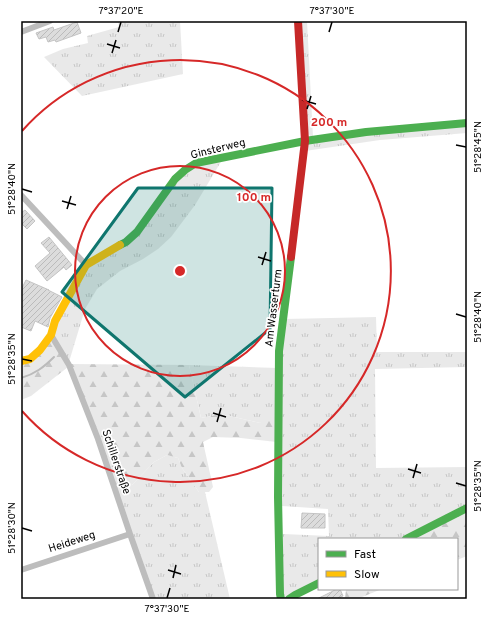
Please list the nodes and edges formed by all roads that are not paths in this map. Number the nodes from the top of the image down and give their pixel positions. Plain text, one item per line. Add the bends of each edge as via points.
1 (50, 21) edge
2 (298, 21) edge
3 (21, 32) edge
4 (467, 123) edge
5 (305, 141) junction
6 (21, 195) edge
7 (86, 265) junction
8 (51, 335) junction
9 (21, 361) edge
10 (467, 508) edge
11 (130, 534) junction
12 (408, 538) edge
13 (21, 570) edge
14 (318, 584) edge
15 (153, 599) edge
16 (281, 599) edge
17 (289, 599) edge

1 - 3 street
2 - 5 street, Am Wasserturm
4 - 5 street, Ginsterweg via 366,132
5 - 7 street, Ginsterweg via 196,163 175,179 137,232 126,242
5 - 16 street, Am Wasserturm via 279,351 278,497
6 - 7 street
7 - 8 street via 55,321
8 - 9 street via 30,359
8 - 11 street, Schillerstraße via 69,365 98,439
10 - 12 street
11 - 13 street, Heideweg
11 - 15 street, Schillerstraße
14 - 17 street

